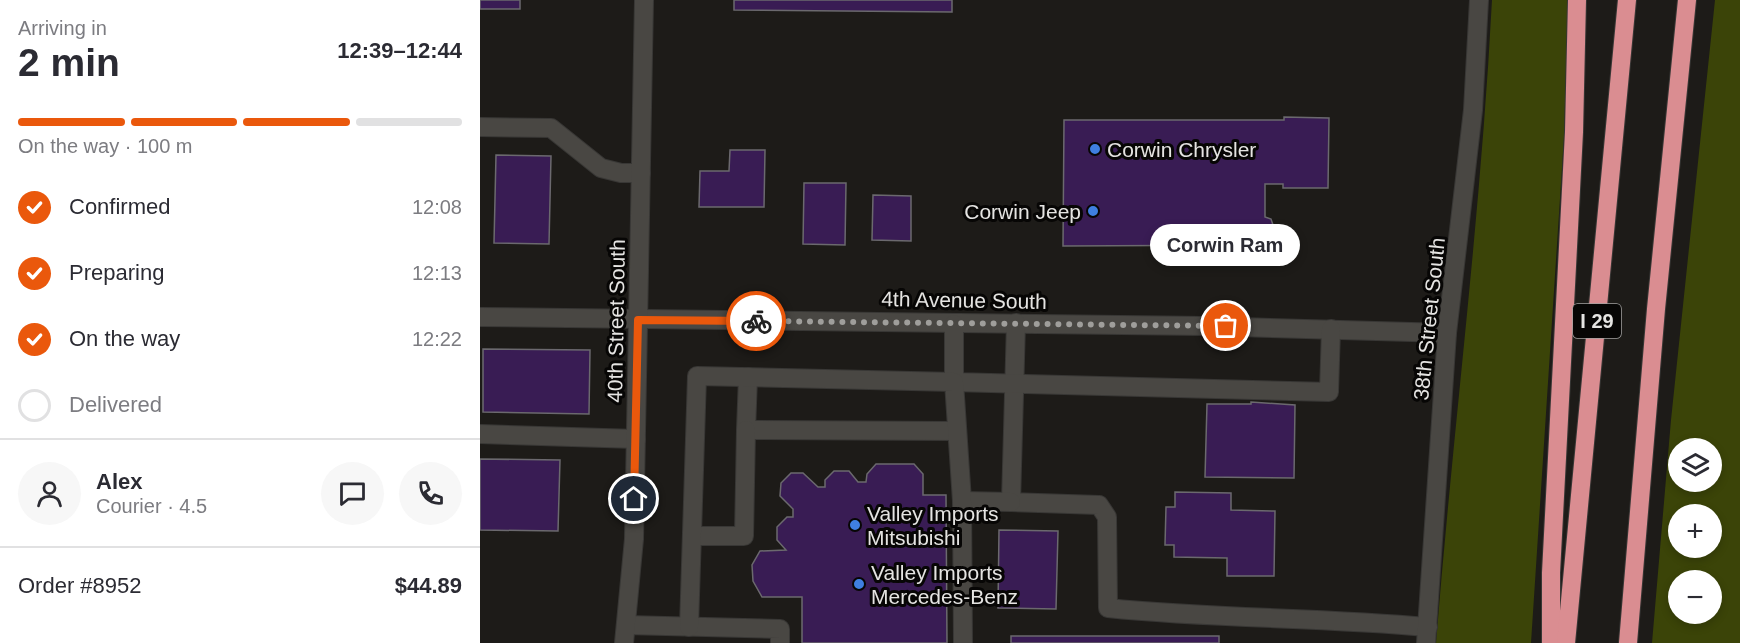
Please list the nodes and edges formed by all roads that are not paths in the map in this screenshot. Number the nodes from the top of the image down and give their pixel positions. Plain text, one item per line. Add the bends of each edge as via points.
1 (644, 0) edge
2 (1479, 0) edge
3 (1577, 0) edge
4 (1627, 0) edge
5 (1687, 0) edge
6 (480, 127) edge
7 (641, 173) junction
8 (480, 317) edge
9 (638, 320) junction
10 (1016, 323) junction
11 (954, 324) junction
12 (1330, 328) junction
13 (1447, 333) junction
14 (748, 377) junction
15 (954, 382) junction
16 (1016, 384) junction
17 (746, 430) junction
18 (957, 431) junction
19 (480, 434) edge
20 (636, 439) junction
21 (962, 501) junction
22 (1011, 502) junction
23 (692, 536) junction
24 (689, 627) junction
25 (625, 634) edge
26 (1427, 635) edge
27 (780, 643) edge
28 (963, 643) edge
29 (1551, 643) edge
30 (1566, 643) edge
31 (1628, 643) edge

1 - 7 street, 40th Street South
2 - 13 street, 38th Street South via 1472,121
3 - 29 highway
4 - 30 highway, I 29
5 - 31 highway
6 - 7 street via 551,128 602,168
7 - 9 street, 40th Street South
8 - 9 street, 4th Avenue South
9 - 11 street, 4th Avenue South
9 - 20 street, 40th Street South
10 - 11 street, 4th Avenue South
10 - 12 street, 4th Avenue South
10 - 16 street
11 - 15 street
12 - 13 street, 4th Avenue South
12 - 16 street via 1329,392
13 - 26 street, 38th Street South
14 - 15 street
14 - 17 street
14 - 23 street via 697,376
15 - 16 street
15 - 18 street
16 - 22 street
17 - 18 street
17 - 23 street via 744,536
18 - 21 street
19 - 20 street
20 - 25 street, 40th Street South via 634,539
21 - 22 street
21 - 28 street
22 - 26 street via 1099,505 1107,517 1108,608 1168,615 1351,620
23 - 24 street
24 - 25 street
24 - 27 street via 780,629

